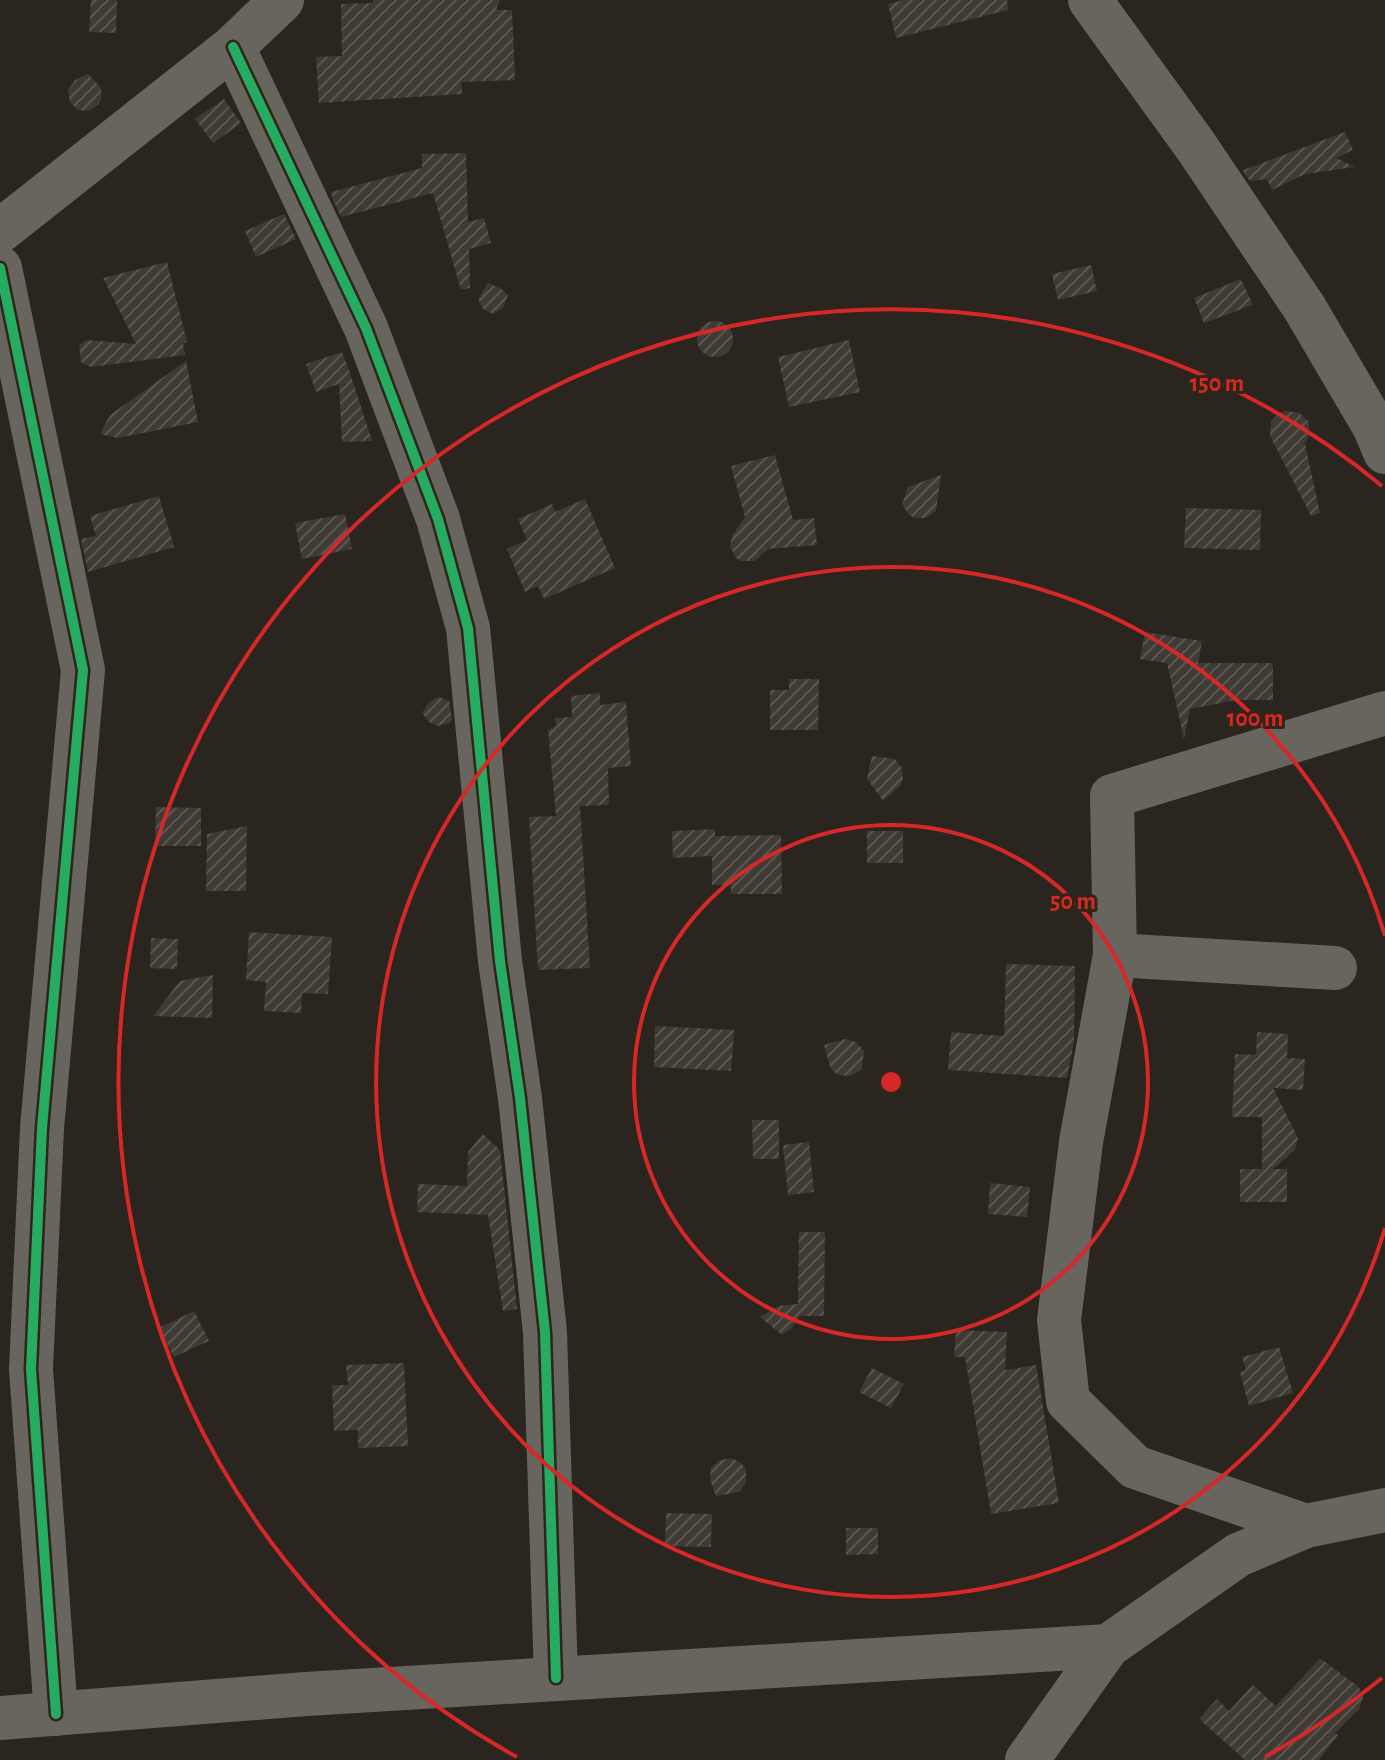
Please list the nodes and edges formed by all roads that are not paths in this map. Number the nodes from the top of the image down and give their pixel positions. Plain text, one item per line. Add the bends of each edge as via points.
1 (282, 0) edge
2 (1090, 0) edge
3 (233, 47) junction
4 (0, 231) edge
5 (0, 268) edge
6 (1385, 452) edge
7 (1385, 713) edge
8 (1115, 955) junction
9 (1335, 968) dead end
10 (1385, 1510) edge
11 (1306, 1526) junction
12 (1108, 1646) junction
13 (556, 1678) junction
14 (56, 1714) junction
15 (0, 1718) edge
16 (1027, 1760) edge

1 - 3 street
2 - 6 street via 1304,307
3 - 4 street
3 - 13 street via 366,328 438,519 468,628 500,961 545,1332
5 - 14 street via 83,670 42,1128 31,1369
7 - 8 street via 1112,796
8 - 9 street
8 - 11 street via 1081,1142 1059,1320 1068,1401 1135,1467
10 - 11 street
11 - 12 street via 1238,1555
12 - 13 street
12 - 16 street
13 - 14 street
14 - 15 street

